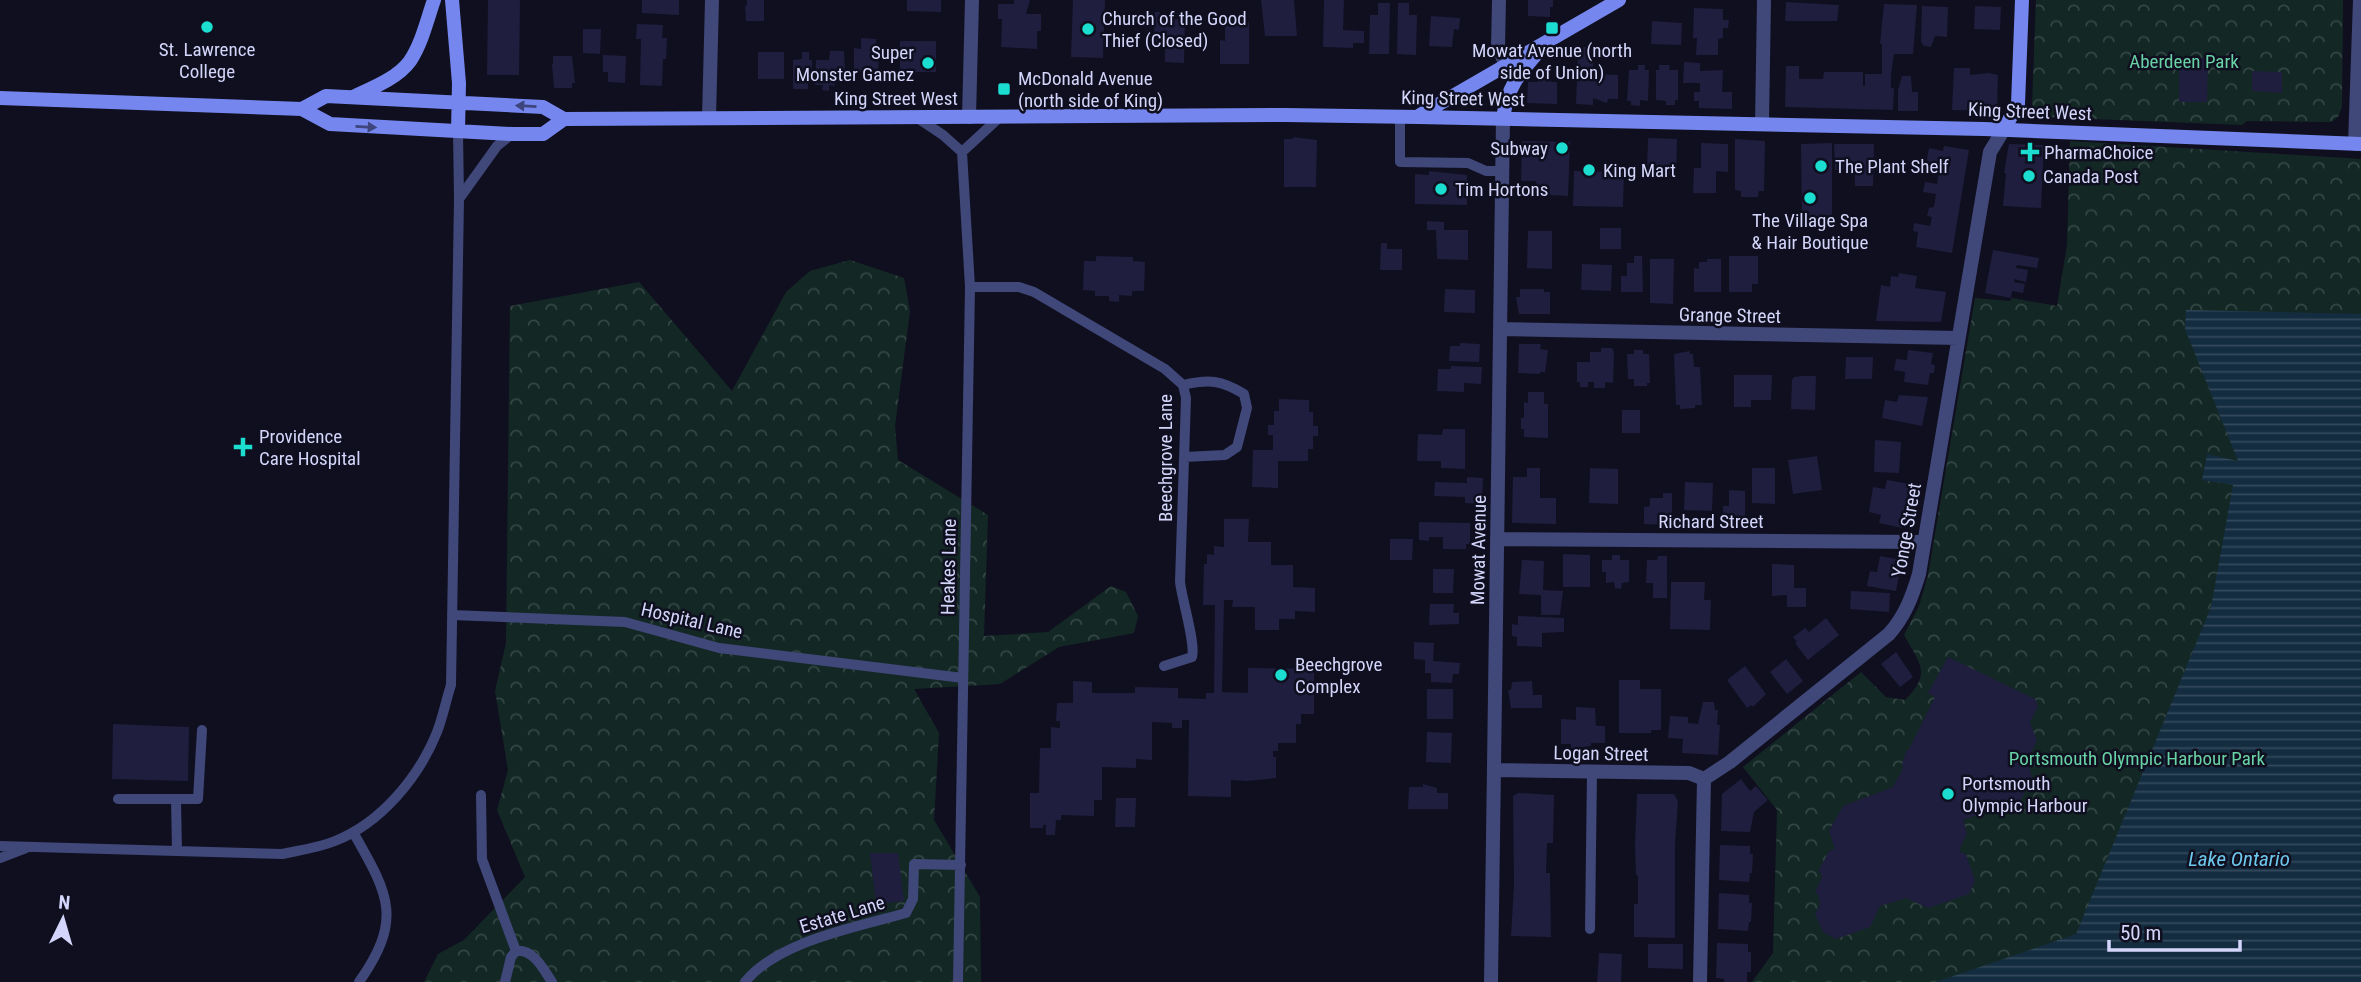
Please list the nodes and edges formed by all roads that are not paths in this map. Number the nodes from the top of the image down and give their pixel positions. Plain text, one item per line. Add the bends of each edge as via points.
1 (434, 0) edge
2 (452, 0) edge
3 (712, 0) edge
4 (972, 0) edge
5 (1499, 0) edge
6 (1619, 0) edge
7 (1764, 0) edge
8 (2022, 0) edge
9 (2360, 0) edge
10 (1550, 40) junction
11 (1506, 65) junction
12 (354, 97) junction
13 (0, 98) edge
14 (458, 102) junction
15 (302, 108) junction
16 (1400, 116) junction
17 (915, 117) junction
18 (969, 117) junction
19 (1001, 117) junction
20 (1418, 117) junction
21 (709, 118) junction
22 (1503, 118) junction
23 (564, 119) junction
24 (1762, 123) junction
25 (2004, 129) junction
26 (458, 131) junction
27 (512, 134) junction
28 (2358, 144) edge
29 (962, 152) junction
30 (1502, 171) junction
31 (459, 199) junction
32 (970, 287) junction
33 (1500, 329) junction
34 (1958, 338) junction
35 (1183, 385) junction
36 (1184, 457) junction
37 (1497, 539) junction
38 (1924, 542) junction
39 (452, 615) junction
40 (1164, 666) dead end
41 (963, 678) junction
42 (202, 730) dead end
43 (1495, 771) junction
44 (1592, 772) junction
45 (1704, 779) junction
46 (481, 795) dead end
47 (118, 799) dead end
48 (176, 799) junction
49 (353, 832) junction
50 (0, 846) edge
51 (30, 847) junction
52 (177, 851) junction
53 (0, 858) edge
54 (961, 865) junction
55 (1590, 929) dead end
56 (516, 951) junction
57 (359, 982) edge
58 (505, 982) edge
59 (552, 982) edge
60 (745, 982) edge
61 (958, 982) edge
62 (1491, 982) edge
63 (1700, 982) edge

1 - 12 main road via 409,63
2 - 14 main road
3 - 21 street
4 - 18 street
5 - 11 street via 1497,47
6 - 10 main road
7 - 24 street
8 - 25 main road, Yonge Street via 2018,104
9 - 28 street
10 - 11 main road
10 - 22 main road via 1516,77
11 - 20 main road
12 - 14 main road, King Street West
12 - 15 main road, King Street West via 326,96
13 - 15 main road, King Street West
23 -> 14 main road, King Street West via 543,107
14 - 26 main road
15 -> 26 main road, King Street West via 330,124
16 - 19 main road, King Street West
16 - 20 main road, King Street West
16 - 30 lane via 1399,162 1468,163 1486,171
17 - 18 main road, King Street West
17 - 21 main road, King Street West
17 - 29 lane
18 - 19 main road, King Street West
19 - 29 lane
20 - 22 main road, King Street West
21 - 23 main road, King Street West
22 - 24 main road, King Street West
22 - 30 street, Mowat Avenue
23 - 27 main road, King Street West via 543,134
24 - 25 main road, King Street West
25 - 28 main road, King Street West
25 - 34 street, Yonge Street via 1990,152
26 - 27 main road, King Street West
26 - 31 lane
27 - 31 lane via 497,146
29 - 32 lane, Heakes Lane
30 - 33 street, Mowat Avenue
31 - 39 lane
32 - 35 lane, Beechgrove Lane via 1019,287 1034,292 1165,369
32 - 41 lane, Heakes Lane
33 - 34 street, Grange Street
33 - 37 street, Mowat Avenue
34 - 38 street, Yonge Street
35 - 36 lane, Beechgrove Lane
35 - 36 lane via 1225,384 1244,394 1247,408 1237,447 1225,454
36 - 40 lane, Beechgrove Lane via 1180,582 1194,649 1192,657
37 - 38 street, Richard Street
37 - 43 street, Mowat Avenue
38 - 45 street, Yonge Street via 1912,598 1889,634
39 - 41 lane, Hospital Lane via 625,622 719,648
39 - 49 lane via 451,685 437,731 403,789
41 - 54 lane, Heakes Lane
42 - 48 lane via 198,799
43 - 44 street, Logan Street
43 - 62 street, Mowat Avenue
44 - 45 street, Logan Street via 1689,774
44 - 55 lane
45 - 63 street
46 - 56 lane via 482,859
47 - 48 lane
48 - 52 lane
49 - 52 lane via 312,848 282,853
49 - 57 lane via 376,874 388,921 382,946
50 - 51 lane
51 - 52 lane
51 - 53 lane
54 - 60 lane, Estate Lane via 914,864 914,899 906,913 780,953
54 - 61 lane, Heakes Lane
56 - 58 lane
56 - 59 lane via 533,956

